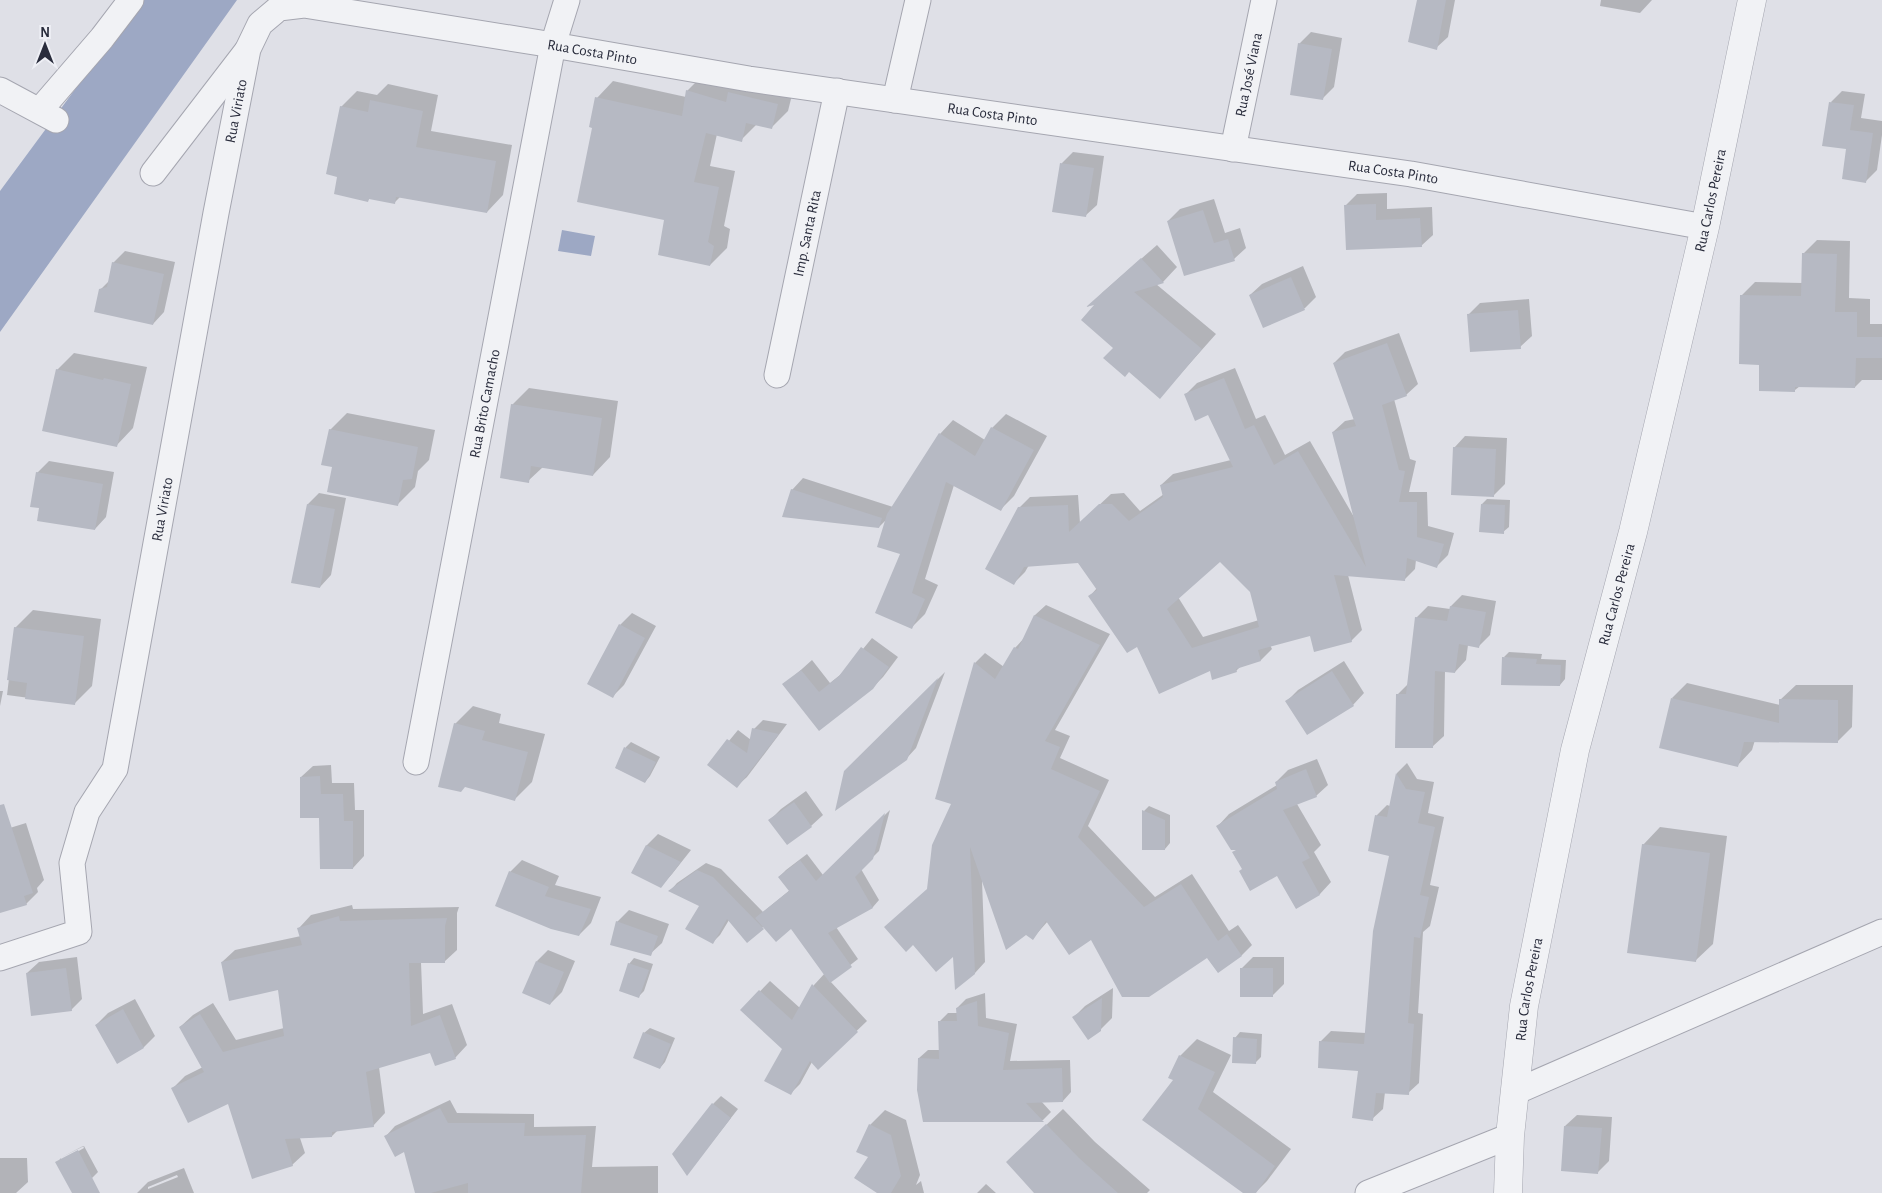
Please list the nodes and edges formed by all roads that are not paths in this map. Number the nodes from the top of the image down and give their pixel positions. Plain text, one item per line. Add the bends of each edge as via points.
1 (131, 0) edge
2 (567, 0) edge
3 (918, 0) edge
4 (1264, 0) edge
5 (1752, 0) edge
6 (279, 8) joint
7 (553, 45) junction
8 (248, 49) junction
9 (0, 90) edge
10 (837, 91) junction
11 (895, 100) junction
12 (1233, 148) junction
13 (153, 173) dead end
14 (1705, 227) junction
15 (777, 375) dead end
16 (416, 762) dead end
17 (1882, 932) edge
18 (0, 958) edge
19 (1515, 1092) junction
20 (1510, 1136) junction
21 (1368, 1193) edge
22 (1508, 1193) edge

1 - 9 street via 48,115
2 - 7 street, Rua Brito Camacho
3 - 11 street
4 - 12 street, Rua José Viana
5 - 14 street, Rua Carlos Pereira
6 - 7 street, Rua Costa Pinto via 304,5
6 - 8 street, Rua Viriato via 260,24
7 - 10 street, Rua Costa Pinto
7 - 16 street, Rua Brito Camacho
8 - 13 street
8 - 18 street, Rua Viriato via 115,769 87,812 72,863 79,932
10 - 11 street, Rua Costa Pinto
10 - 15 street, Imp. Santa Rita
11 - 12 street, Rua Costa Pinto
12 - 14 street, Rua Costa Pinto via 1411,174
14 - 19 street, Rua Carlos Pereira via 1633,532 1575,750 1524,1006
17 - 19 street
19 - 20 street, Rua Carlos Pereira
20 - 21 street
20 - 22 street, Rua Carlos Pereira

